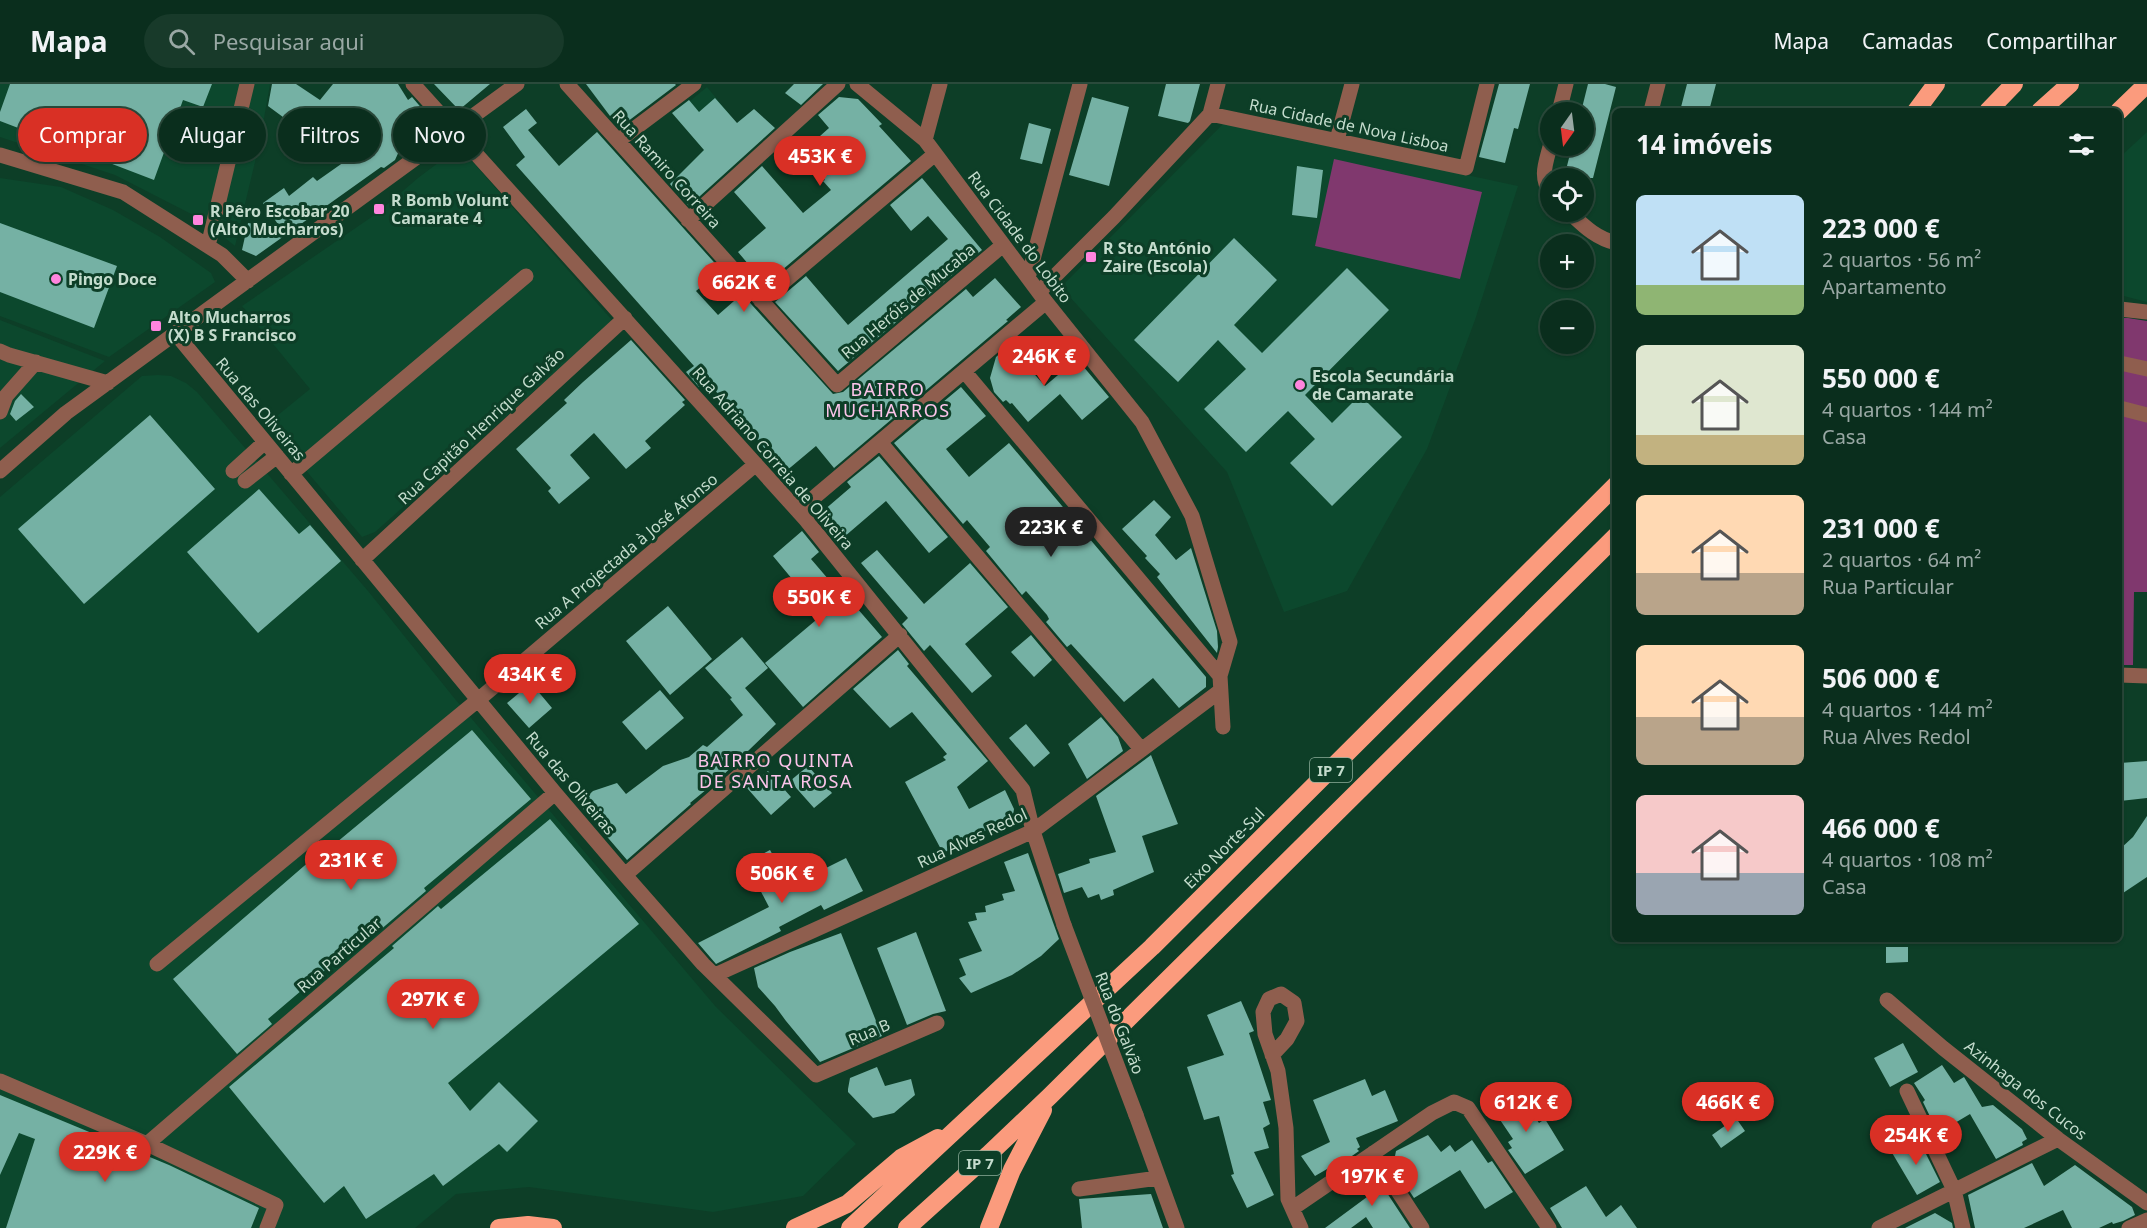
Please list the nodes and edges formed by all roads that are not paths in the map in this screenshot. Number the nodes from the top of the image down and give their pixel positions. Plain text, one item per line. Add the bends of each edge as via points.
1 (247, 84) edge
2 (413, 84) edge
3 (517, 84) edge
4 (567, 84) edge
5 (694, 84) edge
6 (838, 84) edge
7 (857, 84) edge
8 (940, 84) edge
9 (1080, 84) edge
10 (1218, 84) edge
11 (1352, 84) edge
12 (1487, 84) edge
13 (1566, 84) edge
14 (1658, 84) edge
15 (1936, 84) edge
16 (2014, 84) edge
17 (2070, 84) edge
18 (2147, 84) edge
19 (1562, 102) edge
20 (435, 108) edge
21 (485, 108) edge
22 (1652, 108) edge
23 (1918, 108) edge
24 (1991, 108) edge
25 (2043, 108) edge
26 (2122, 108) edge
27 (1210, 114) junction
28 (925, 140) junction
29 (1337, 140) junction
30 (618, 141) junction
31 (935, 154) junction
32 (0, 155) edge
33 (412, 162) edge
34 (485, 162) edge
35 (688, 220) junction
36 (1580, 222) edge
37 (1612, 242) edge
38 (1003, 245) junction
39 (208, 246) junction
40 (526, 276) dead end
41 (1028, 278) junction
42 (248, 281) junction
43 (1042, 297) junction
44 (761, 301) junction
45 (2122, 309) edge
46 (2147, 312) edge
47 (625, 318) junction
48 (176, 334) junction
49 (0, 351) edge
50 (36, 363) junction
51 (2122, 363) edge
52 (2147, 369) edge
53 (964, 371) junction
54 (108, 383) junction
55 (837, 385) joint
56 (2122, 409) edge
57 (0, 412) edge
58 (2147, 415) edge
59 (265, 442) junction
60 (880, 442) junction
61 (276, 456) junction
62 (756, 464) junction
63 (0, 471) edge
64 (291, 474) junction
65 (1612, 489) edge
66 (798, 511) junction
67 (1612, 540) edge
68 (362, 560) junction
69 (900, 635) junction
70 (2122, 675) edge
71 (2147, 676) edge
72 (1220, 683) junction
73 (478, 700) junction
74 (1223, 728) dead end
75 (1141, 748) junction
76 (555, 793) junction
77 (1033, 831) junction
78 (626, 875) junction
79 (158, 964) dead end
80 (715, 975) junction
81 (1887, 1000) dead end
82 (937, 1023) dead end
83 (1272, 1055) dead end
84 (816, 1075) joint
85 (0, 1081) edge
86 (1907, 1091) dead end
87 (1050, 1096) junction
88 (960, 1125) junction
89 (2058, 1139) junction
90 (147, 1144) junction
91 (1373, 1153) junction
92 (1158, 1178) junction
93 (1079, 1189) dead end
94 (1954, 1190) junction
95 (2147, 1203) edge
96 (1293, 1208) junction
97 (2147, 1220) edge
98 (267, 1228) edge
99 (500, 1228) edge
100 (553, 1228) edge
101 (795, 1228) edge
102 (850, 1228) edge
103 (907, 1228) edge
104 (989, 1228) edge
105 (1176, 1228) edge
106 (1301, 1228) edge
107 (1422, 1228) edge
108 (1549, 1228) edge
109 (1879, 1228) edge
110 (1963, 1228) edge
111 (2129, 1228) edge

1 - 39 street
2 - 20 street, Rua Adriano Correia de Oliveira
3 - 21 street
4 - 30 street, Rua Ramiro Correira
5 - 30 street
6 - 35 street
7 - 28 street, Rua Cidade do Lobito
8 - 28 street
9 - 41 street
10 - 27 street
11 - 29 street
12 - 29 street, Rua Cidade de Nova Lisboa via 1466,168
13 - 19 street
14 - 22 street
15 - 23 highway
16 - 24 highway
17 - 25 highway
18 - 26 highway
27 - 29 street, Rua Cidade de Nova Lisboa
27 - 43 street
28 - 31 street, Rua Cidade do Lobito
30 - 35 street, Rua Ramiro Correira
31 - 38 street, Rua Cidade do Lobito
31 - 44 street
32 - 39 street via 123,192
33 - 42 street
34 - 47 street, Rua Adriano Correia de Oliveira
35 - 44 street, Rua Ramiro Correira
36 - 37 street via 1602,240
38 - 41 street, Rua Cidade do Lobito
38 - 55 street, Rua Heróis de Mucaba
39 - 42 street
40 - 64 street
41 - 43 street, Rua Cidade do Lobito
42 - 48 street
43 - 53 street
43 - 72 street, Rua Cidade do Lobito via 1142,422 1192,516 1230,642
44 - 55 street, Rua Ramiro Correira
45 - 46 street
47 - 62 street, Rua Adriano Correia de Oliveira
47 - 68 street, Rua Capitão Henrique Galvão
48 - 54 street
48 - 59 street, Rua das Oliveiras
49 - 50 street
50 - 54 street
50 - 57 street via 6,396
51 - 52 street
53 - 60 street
53 - 72 street
54 - 63 street via 66,413
56 - 58 street
59 - 61 street, Rua das Oliveiras
59 - 61 street via 239,476
60 - 66 street
60 - 75 street
61 - 64 street, Rua das Oliveiras
62 - 66 street, Rua Adriano Correia de Oliveira
62 - 73 street, Rua A Projectada à José Afonso
64 - 68 street, Rua das Oliveiras
65 - 88 highway, Eixo Norte-Sul / IP 7 via 1152,947
66 - 69 street, Rua Adriano Correia de Oliveira
67 - 87 highway, IP 7
68 - 73 street, Rua das Oliveiras
69 - 77 street, Rua Adriano Correia de Oliveira via 1023,790
69 - 78 street
70 - 71 street
72 - 74 street, Rua Cidade do Lobito
72 - 75 street, Rua Alves Redol
73 - 76 street, Rua das Oliveiras
73 - 79 street, Rua A Projectada à José Afonso
75 - 77 street, Rua Alves Redol
76 - 78 street, Rua das Oliveiras
76 - 90 street, Rua Particular
77 - 80 street, Rua Alves Redol
77 - 92 street, Rua do Galvão, bridge
78 - 80 street, Rua das Oliveiras
80 - 84 street, Rua das Oliveiras
81 - 89 street, Azinhaga dos Cucos
82 - 84 street, Rua B
83 - 96 street via 1286,1128 1288,1199
85 - 90 street
86 - 94 street
87 - 103 highway, IP 7
87 - 104 highway via 1012,1170
88 - 101 highway via 901,1158 847,1203
88 - 102 highway, Eixo Norte-Sul / IP 7
89 - 94 street
89 - 95 street, Azinhaga dos Cucos
90 - 98 street via 276,1205
91 - 96 street
91 - 107 street
91 - 108 street via 1454,1102 1468,1108
92 - 93 street
92 - 105 street, Rua do Galvão
94 - 109 street
94 - 110 street
96 - 106 street
97 - 111 street
99 - 100 highway

